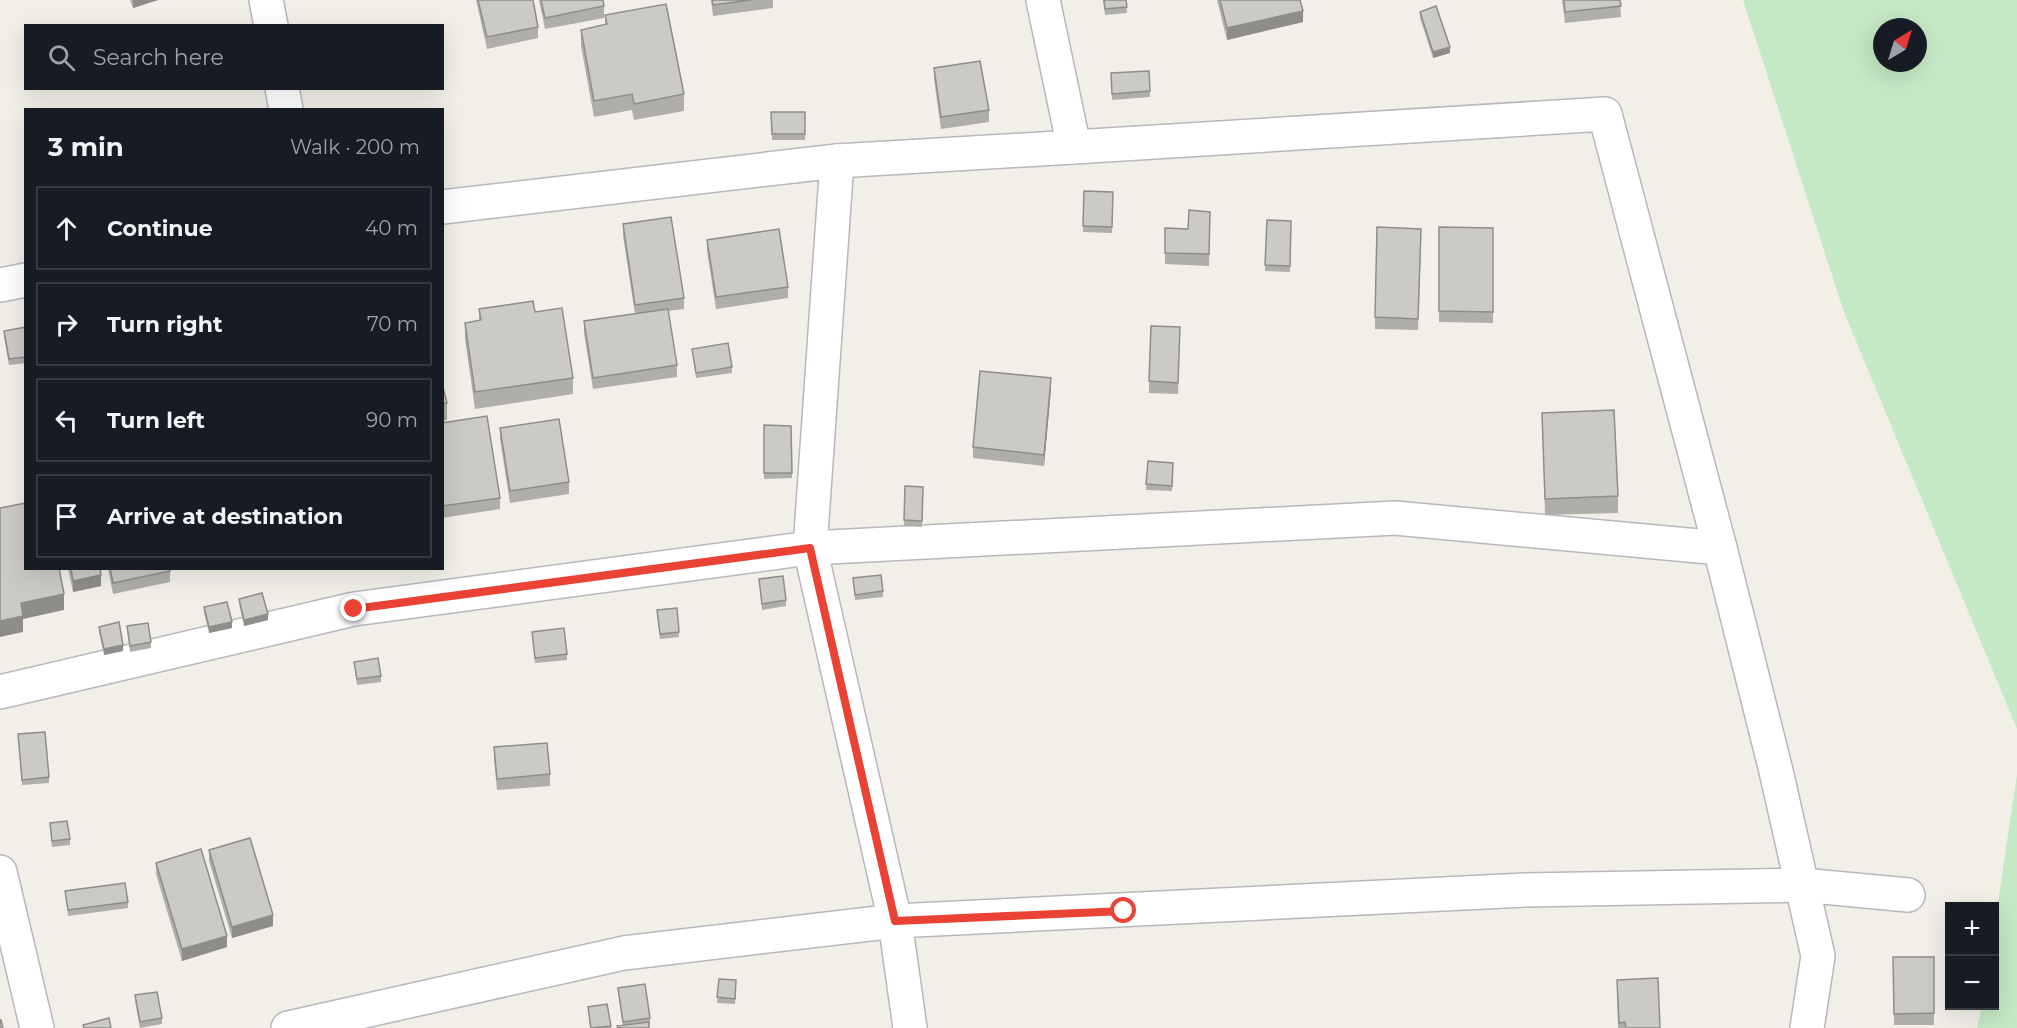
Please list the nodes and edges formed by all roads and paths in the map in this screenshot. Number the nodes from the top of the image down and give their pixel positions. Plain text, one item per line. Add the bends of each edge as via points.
1 (1043, 0) edge
2 (282, 90) edge
3 (286, 108) edge
4 (1074, 147) junction
5 (837, 161) junction
6 (444, 207) edge
7 (24, 280) edge
8 (0, 285) edge
9 (810, 548) junction
10 (1720, 548) junction
11 (0, 692) edge
12 (0, 873) edge
13 (1802, 885) junction
14 (1908, 895) dead end
15 (895, 921) junction
16 (37, 1028) edge
17 (288, 1028) edge
18 (910, 1028) edge
19 (1807, 1028) edge

1 - 4 street
2 - 3 street
4 - 5 street
4 - 10 street via 1605,114
5 - 6 street
5 - 9 street
7 - 8 street
9 - 10 street via 1395,518
9 - 11 street via 354,609
9 - 15 street
10 - 13 street
12 - 16 street
13 - 14 street
13 - 15 street via 1525,890
13 - 19 street via 1818,956
15 - 17 street via 624,953
15 - 18 street

